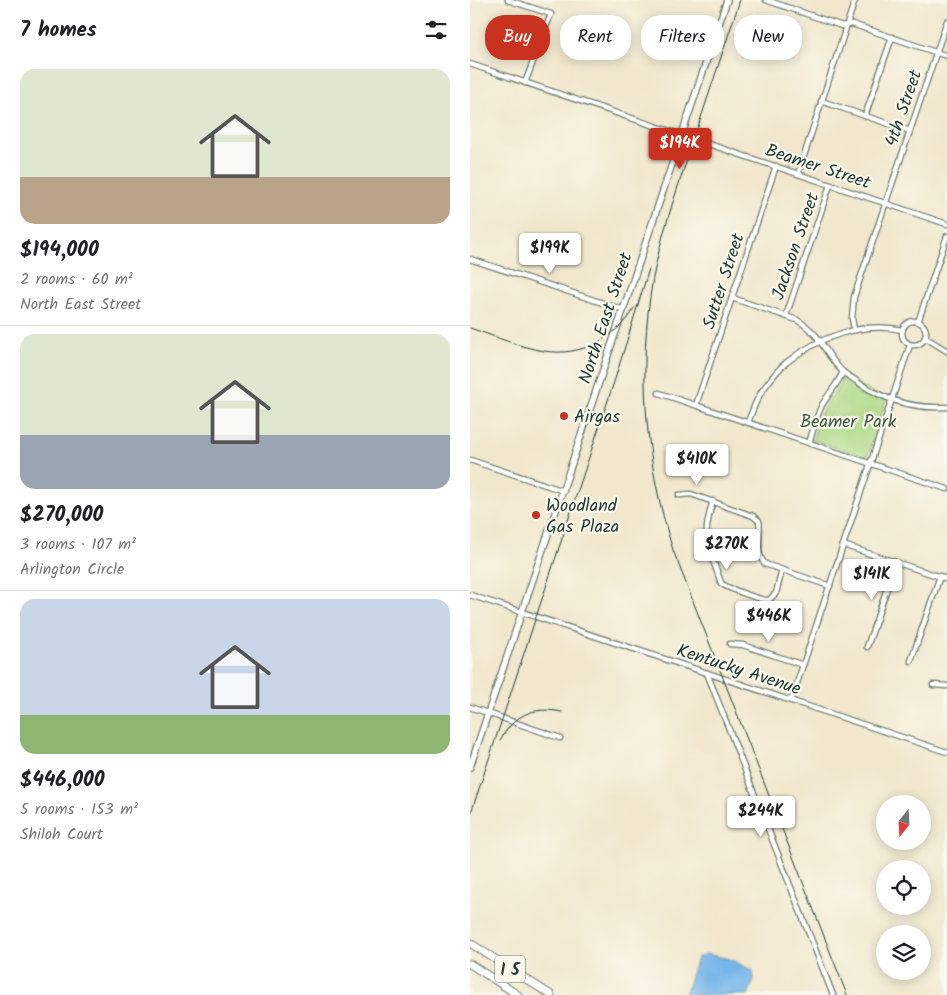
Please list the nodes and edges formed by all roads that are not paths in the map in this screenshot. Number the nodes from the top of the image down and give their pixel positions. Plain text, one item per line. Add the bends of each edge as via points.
1 (508, 0) edge
2 (727, 0) edge
3 (766, 0) edge
4 (855, 0) edge
5 (947, 21) edge
6 (847, 25) junction
7 (892, 37) junction
8 (936, 52) junction
9 (947, 56) edge
10 (470, 64) edge
11 (525, 83) junction
12 (821, 101) junction
13 (865, 116) junction
14 (910, 131) junction
15 (681, 135) junction
16 (776, 166) junction
17 (798, 174) junction
18 (830, 185) junction
19 (886, 203) junction
20 (947, 224) edge
21 (947, 236) edge
22 (470, 259) edge
23 (732, 298) junction
24 (624, 310) junction
25 (786, 316) junction
26 (918, 322) junction
27 (854, 330) junction
28 (902, 330) junction
29 (926, 338) junction
30 (820, 340) junction
31 (910, 345) junction
32 (947, 351) edge
33 (843, 372) junction
34 (659, 393) dead end
35 (892, 400) junction
36 (696, 405) junction
37 (947, 408) edge
38 (748, 422) junction
39 (809, 443) junction
40 (470, 460) edge
41 (871, 464) junction
42 (947, 489) edge
43 (564, 491) junction
44 (679, 495) dead end
45 (713, 501) junction
46 (844, 545) junction
47 (896, 562) junction
48 (782, 570) junction
49 (940, 576) junction
50 (947, 578) edge
51 (830, 586) junction
52 (470, 595) edge
53 (522, 612) junction
54 (730, 644) dead end
55 (867, 647) dead end
56 (911, 661) dead end
57 (803, 665) junction
58 (707, 673) junction
59 (933, 685) dead end
60 (947, 685) edge
61 (791, 701) junction
62 (470, 707) edge
63 (488, 713) junction
64 (560, 738) dead end
65 (947, 752) edge
66 (470, 767) edge
67 (470, 943) edge
68 (470, 964) edge
69 (518, 995) edge
70 (551, 995) edge
71 (833, 995) edge

1 - 11 street via 551,14
2 - 15 main road, North East Street
3 - 6 street
4 - 6 street
5 - 8 street, 4th Street
6 - 7 street
6 - 12 street
7 - 8 street
7 - 13 street
8 - 9 street
8 - 14 street, 4th Street
10 - 11 street, Beamer Street
11 - 15 street, Beamer Street
12 - 13 street
12 - 17 street
13 - 14 street
14 - 19 street, 4th Street
15 - 16 street, Beamer Street
15 - 24 main road, North East Street
16 - 17 street, Beamer Street
16 - 23 street, Sutter Street
17 - 18 street, Beamer Street
18 - 19 street, Beamer Street
18 - 25 street, Jackson Street
19 - 20 street, Beamer Street
19 - 27 street, 4th Street via 854,297
21 - 26 street
22 - 24 street
23 - 25 street
23 - 36 street, Sutter Street
24 - 43 main road, North East Street
25 - 30 street via 805,325
26 - 28 street via 909,322
26 - 29 street via 926,328
27 - 28 street
27 - 30 street
28 - 31 street via 903,339
29 - 31 street via 920,345
29 - 32 street
30 - 33 street
30 - 38 street via 786,362 761,392
31 - 35 street
33 - 35 street
33 - 39 street via 837,386 822,404
34 - 36 street
35 - 37 street via 919,408
35 - 41 street
36 - 38 street
38 - 39 street
39 - 41 street
40 - 43 street
41 - 42 street
41 - 46 street
43 - 53 main road, North East Street
44 - 45 street via 692,494
45 - 48 street via 758,518 762,561
45 - 48 street via 706,526 707,544 725,587 760,600 770,600 776,593
46 - 47 street
46 - 51 street
47 - 49 street
47 - 55 street
48 - 51 street
49 - 50 street
49 - 56 street
51 - 57 street
52 - 53 street, Kentucky Avenue
53 - 58 street, Kentucky Avenue
53 - 63 main road, North East Street
54 - 57 street via 743,645
57 - 61 street
58 - 61 street, Kentucky Avenue
58 - 71 street
59 - 60 street
61 - 65 street, Kentucky Avenue
62 - 63 street
63 - 64 street
63 - 66 main road, North East Street
67 - 70 highway, I 5
68 - 69 highway, I 5

